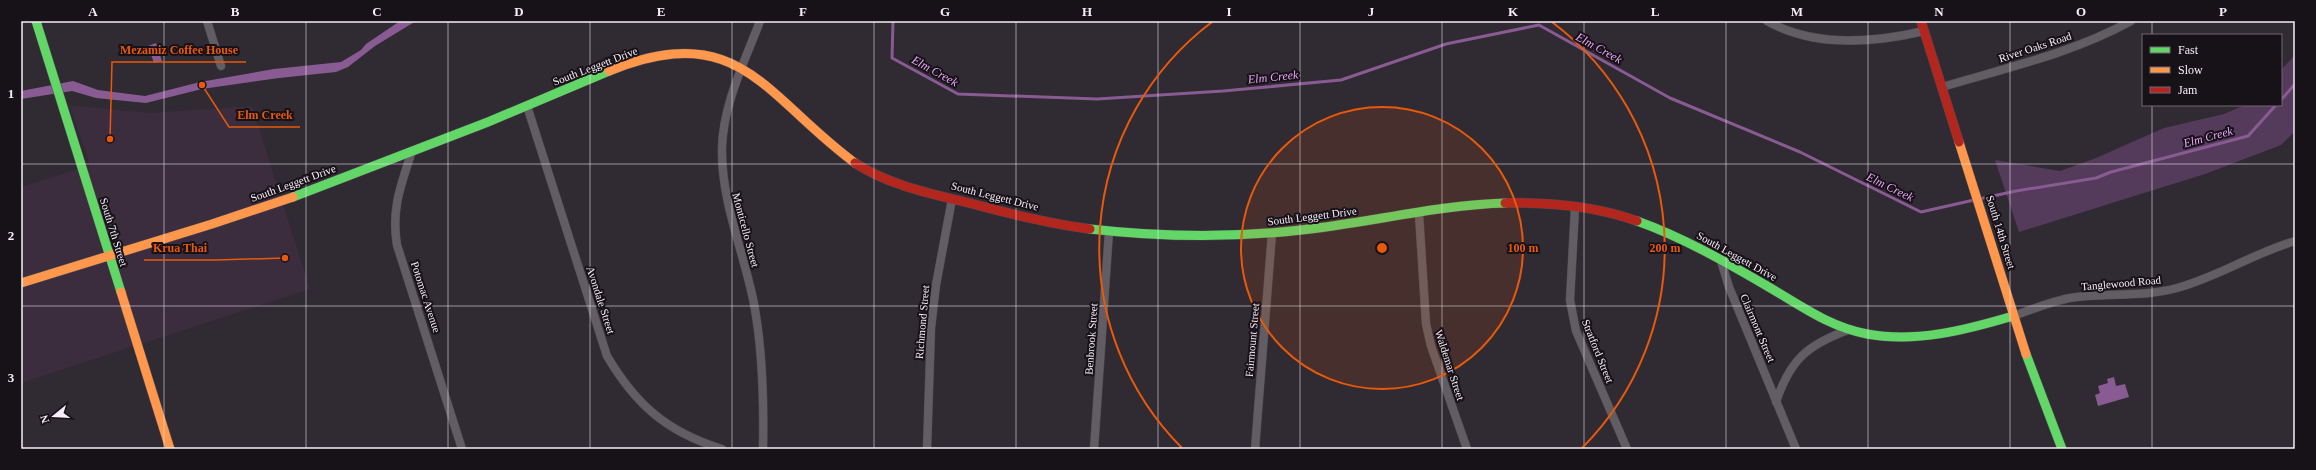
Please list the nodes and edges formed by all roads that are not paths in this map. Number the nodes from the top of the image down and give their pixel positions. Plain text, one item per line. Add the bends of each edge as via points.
1 (36, 21) edge
2 (207, 21) edge
3 (760, 21) edge
4 (1767, 21) edge
5 (1921, 21) edge
6 (2131, 21) edge
7 (1924, 31) junction
8 (221, 66) dead end
9 (742, 68) junction
10 (1942, 87) junction
11 (527, 106) junction
12 (412, 151) junction
13 (952, 199) junction
14 (1575, 208) junction
15 (1419, 214) junction
16 (1109, 231) junction
17 (1272, 234) junction
18 (2295, 241) edge
19 (108, 255) junction
20 (1721, 261) junction
21 (21, 283) edge
22 (2014, 316) junction
23 (1848, 330) junction
24 (1776, 402) junction
25 (170, 449) edge
26 (462, 449) edge
27 (722, 449) edge
28 (763, 449) edge
29 (927, 449) edge
30 (1094, 449) edge
31 (1255, 449) edge
32 (1467, 449) edge
33 (1628, 449) edge
34 (1796, 449) edge
35 (2062, 449) edge

1 - 19 street, South 7th Street
2 - 8 street
3 - 9 street, Monticello Street
4 - 7 street via 1814,37 1838,41 1895,38
5 - 7 street, South 14th Street
6 - 10 street, River Oaks Road via 2107,34 2076,45
7 - 10 street, South 14th Street
9 - 11 street, South Leggett Drive via 719,58 679,53 661,56 626,65
9 - 13 street, South Leggett Drive via 757,74 778,92 809,127 855,164 884,179
9 - 28 street, Monticello Street via 726,119 722,146 723,181 754,305 764,390
10 - 22 street, South 14th Street
11 - 12 street, South Leggett Drive
11 - 27 street, Avondale Street via 607,356 621,379 656,417 704,444
12 - 19 street, South Leggett Drive via 271,205
12 - 26 street, Potomac Avenue via 397,198 393,225 397,245
13 - 16 street, South Leggett Drive via 1056,223
13 - 29 street, Richmond Street via 931,328
14 - 15 street, South Leggett Drive via 1539,203 1504,203
14 - 20 street, South Leggett Drive via 1617,214 1652,226 1681,238
14 - 33 street, Stratford Street via 1571,313 1576,331
15 - 17 street, South Leggett Drive
15 - 32 street, Waldemar Street via 1426,324 1431,346
16 - 17 street, South Leggett Drive via 1208,236
16 - 30 street, Benbrook Street
17 - 31 street, Fairmount Street
18 - 22 street, Tanglewood Road via 2177,288 2146,294 2077,297
19 - 21 street, South Leggett Drive
19 - 25 street, South 7th Street
20 - 23 street, South Leggett Drive via 1808,312
20 - 24 street, Clairmont Street
22 - 23 street, South Leggett Drive via 1974,328 1910,337 1888,337
22 - 35 street, South 14th Street
23 - 24 street, Clairmont Street via 1820,341 1796,360 1789,370
24 - 34 street, Clairmont Street

